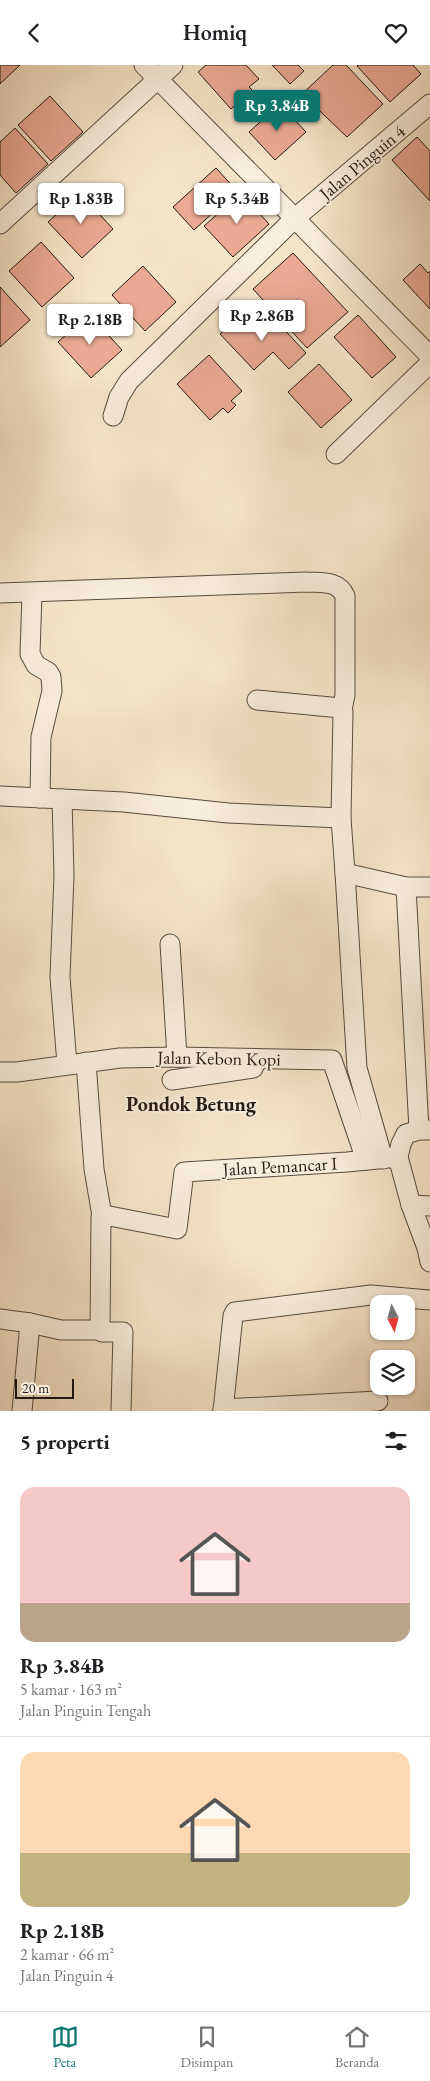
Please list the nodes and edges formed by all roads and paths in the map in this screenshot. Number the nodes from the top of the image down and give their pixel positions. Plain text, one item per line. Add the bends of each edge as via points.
1 (144, 65) edge
2 (173, 65) edge
3 (158, 79) junction
4 (430, 104) edge
5 (294, 219) junction
6 (0, 224) edge
7 (430, 356) edge
8 (430, 363) edge
9 (113, 416) dead end
10 (336, 455) dead end
11 (0, 593) edge
12 (32, 593) junction
13 (257, 700) dead end
14 (342, 710) junction
15 (0, 796) edge
16 (40, 798) junction
17 (62, 799) junction
18 (340, 818) junction
19 (345, 873) junction
20 (406, 887) junction
21 (430, 887) edge
22 (170, 944) dead end
23 (177, 1057) junction
24 (257, 1058) junction
25 (86, 1062) junction
26 (67, 1064) junction
27 (0, 1072) edge
28 (172, 1080) dead end
29 (424, 1130) edge
30 (382, 1158) junction
31 (411, 1205) junction
32 (430, 1206) edge
33 (103, 1215) junction
34 (429, 1253) edge
35 (430, 1301) edge
36 (0, 1319) edge
37 (30, 1323) junction
38 (100, 1330) junction
39 (378, 1401) dead end
40 (223, 1410) edge
41 (22, 1411) edge
42 (121, 1411) edge

1 - 3 street
2 - 3 street
3 - 5 street
3 - 6 street
4 - 5 street, Jalan Pinguin 4
5 - 7 street
5 - 9 street, Jalan Pinguin 4 via 129,381
8 - 10 street
11 - 12 street
12 - 14 street via 306,582 338,586 345,596 345,695
12 - 16 street via 30,654 36,665 52,677 52,691 41,737
13 - 14 street via 340,707
14 - 18 street
15 - 16 street
16 - 17 street
17 - 18 street via 228,813
17 - 26 street via 64,876 60,977
18 - 19 street
19 - 20 street
19 - 30 street via 357,1068
20 - 21 street
20 - 29 street
22 - 23 street
23 - 24 street, Jalan Kebon Kopi
23 - 25 street, Jalan Kebon Kopi
24 - 28 street via 254,1067
24 - 30 street, Jalan Kebon Kopi via 332,1060
25 - 26 street, Jalan Kebon Kopi
25 - 33 street via 94,1169
26 - 27 street, Jalan Kebon Kopi
29 - 30 street via 406,1134 401,1144
30 - 31 street
30 - 33 street, Jalan Pemancar I via 185,1171 178,1227 175,1229
31 - 32 street
31 - 34 street
33 - 38 street
35 - 40 street via 371,1295 235,1312
36 - 37 street
37 - 38 street via 61,1330
37 - 41 street
38 - 42 street via 123,1333
39 - 40 street

